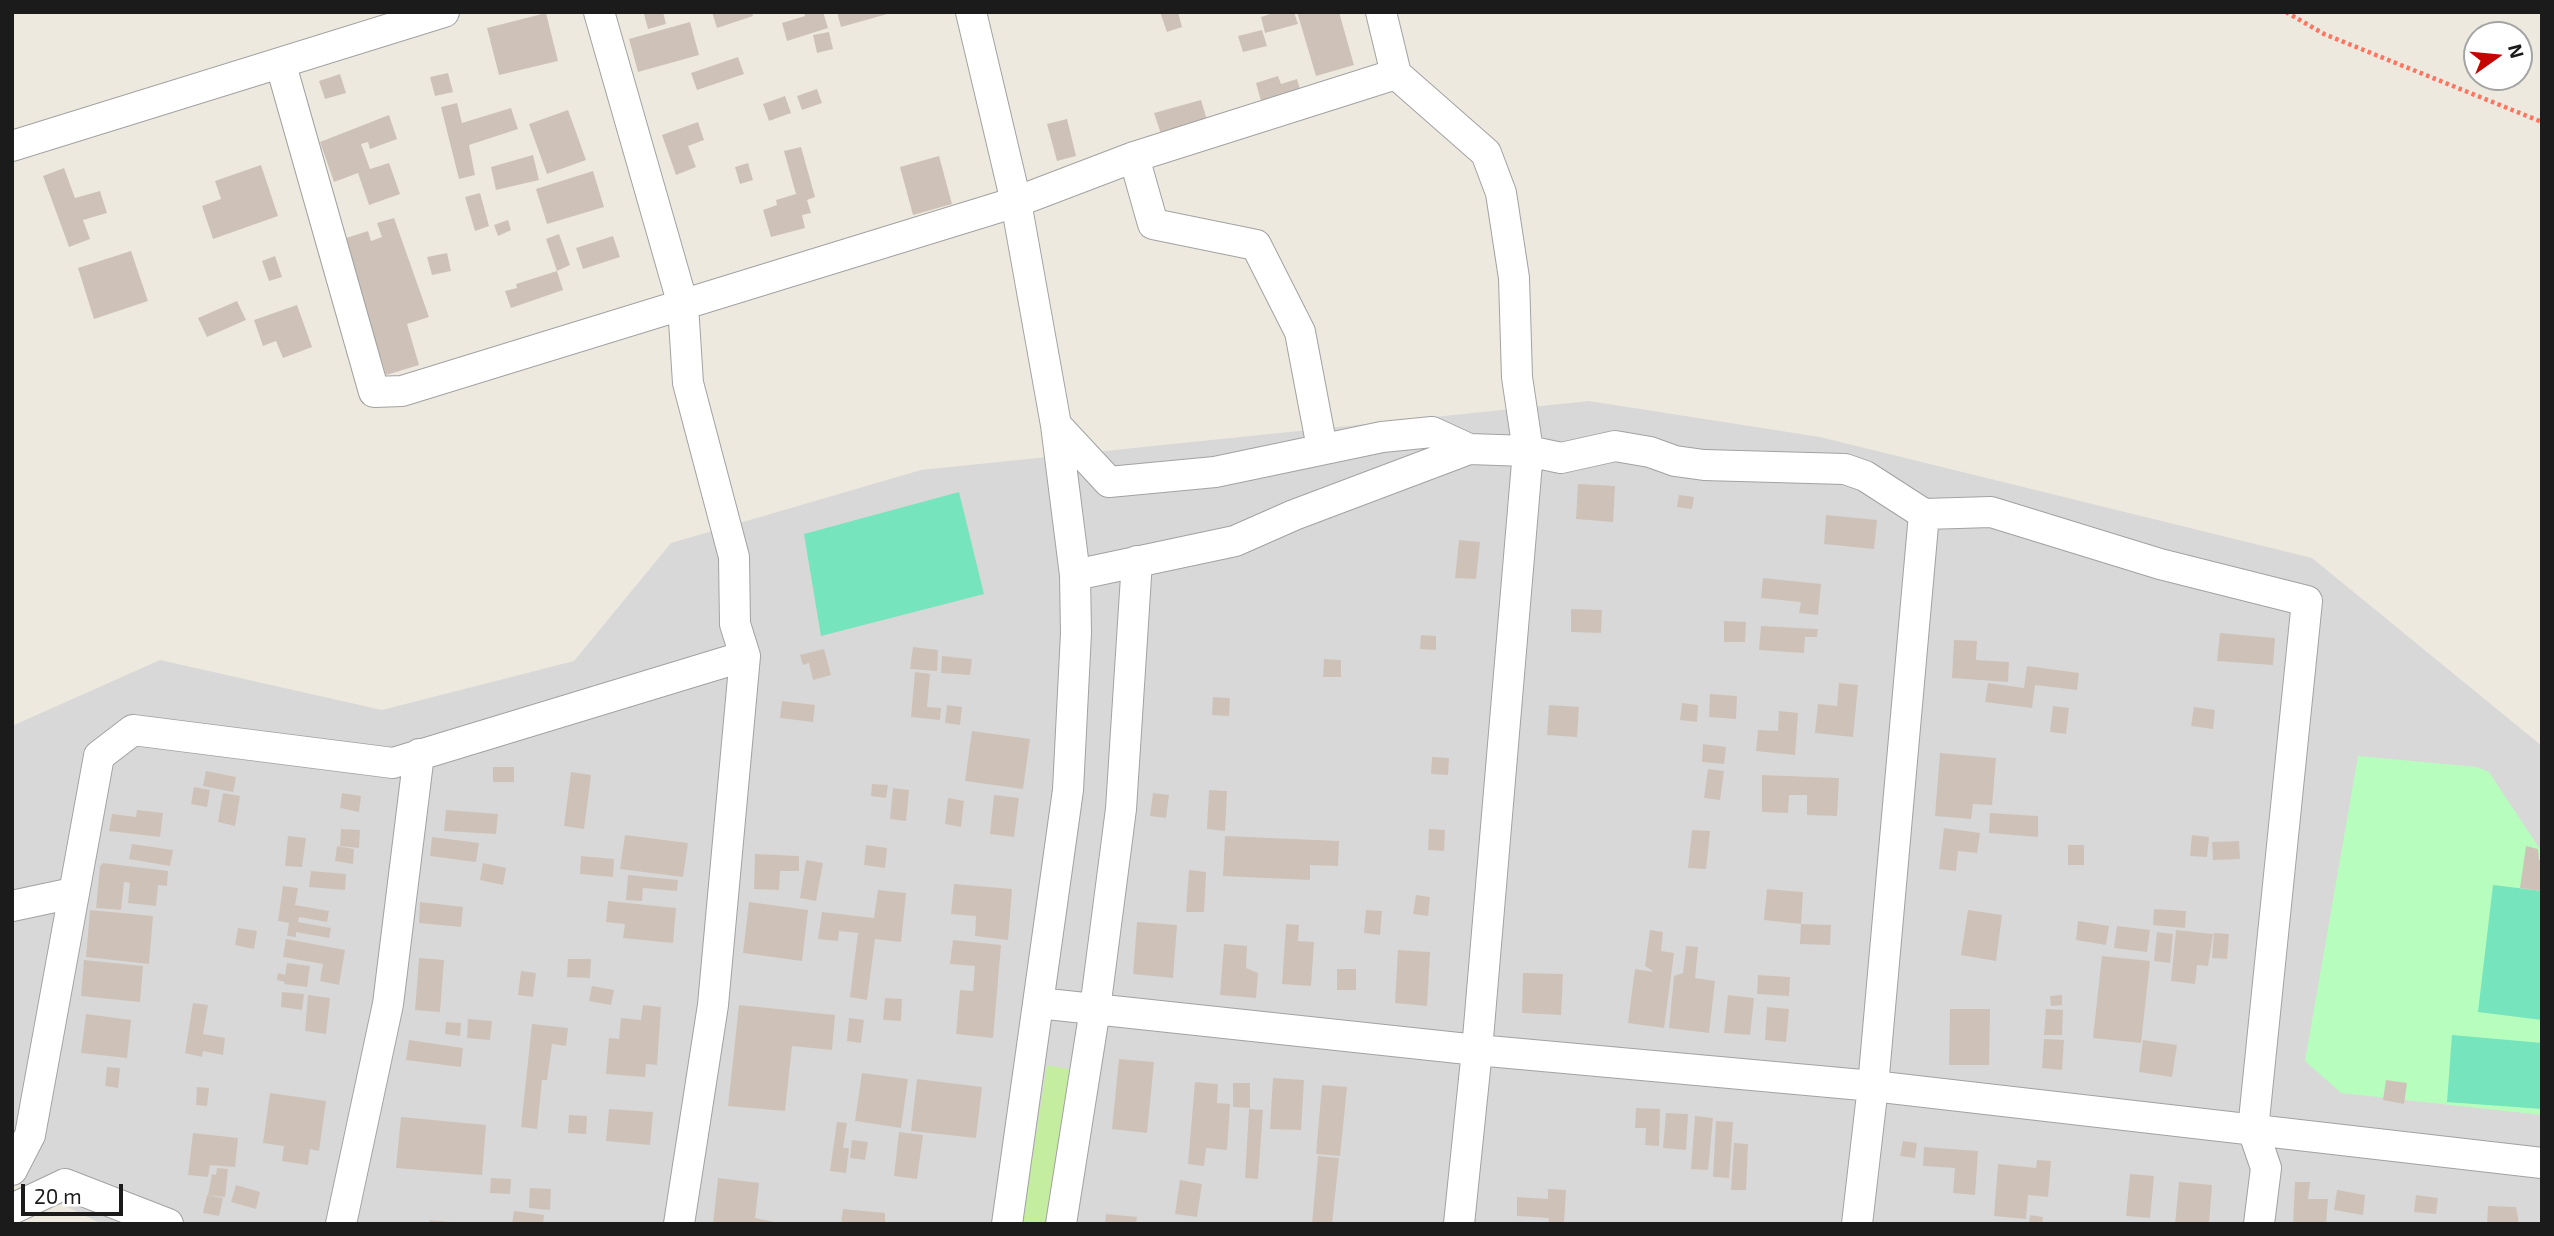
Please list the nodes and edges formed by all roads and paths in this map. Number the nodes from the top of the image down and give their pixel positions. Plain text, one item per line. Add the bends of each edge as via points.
1 (444, 12) edge
2 (598, 12) edge
3 (971, 12) edge
4 (1381, 12) edge
5 (2286, 12) edge
6 (281, 65) junction
7 (1396, 74) junction
8 (2542, 122) edge
9 (12, 146) edge
10 (1134, 157) junction
11 (1016, 202) junction
12 (683, 305) junction
13 (1056, 425) junction
14 (1322, 448) junction
15 (1469, 449) junction
16 (1528, 452) junction
17 (1924, 514) junction
18 (1137, 561) junction
19 (1075, 575) junction
20 (745, 656) junction
21 (419, 754) junction
22 (73, 893) junction
23 (12, 906) edge
24 (1038, 1003) junction
25 (1096, 1009) junction
26 (1477, 1050) junction
27 (1873, 1086) junction
28 (2253, 1130) junction
29 (21, 1133) edge
30 (2542, 1163) edge
31 (12, 1170) edge
32 (12, 1209) edge
33 (168, 1224) edge
34 (341, 1224) edge
35 (679, 1224) edge
36 (1007, 1224) edge
37 (1061, 1224) edge
38 (1459, 1224) edge
39 (1857, 1224) edge
40 (2259, 1224) edge

1 - 6 street
2 - 12 street
3 - 11 street
4 - 7 street
5 - 8 path via 2323,34
6 - 9 street
6 - 12 street via 374,392 402,391
7 - 10 street
7 - 16 street via 1486,153 1501,193 1514,278 1517,377
10 - 11 street
10 - 14 street via 1153,224 1256,245 1300,332
11 - 12 street
11 - 13 street
12 - 20 street via 688,383 734,557 735,624
13 - 14 street via 1109,481 1215,472
13 - 19 street
14 - 15 street via 1432,432
15 - 16 street
15 - 18 street via 1235,541
16 - 17 street via 1561,458 1615,446 1704,465 1845,469 1865,476
16 - 26 street
17 - 27 street
17 - 28 street via 1991,512 2160,564 2307,601
18 - 19 street
18 - 25 street via 1121,809
19 - 24 street via 1068,790
20 - 21 street
20 - 35 street via 713,1005
21 - 22 street via 393,762 134,730 99,756
21 - 34 street via 388,1004
22 - 23 street
22 - 29 street
24 - 25 street
24 - 36 street
25 - 26 street
25 - 37 street
26 - 27 street
26 - 38 street
27 - 28 street
27 - 39 street
28 - 30 street
28 - 40 street via 2266,1168
29 - 31 street
32 - 33 street via 65,1184

